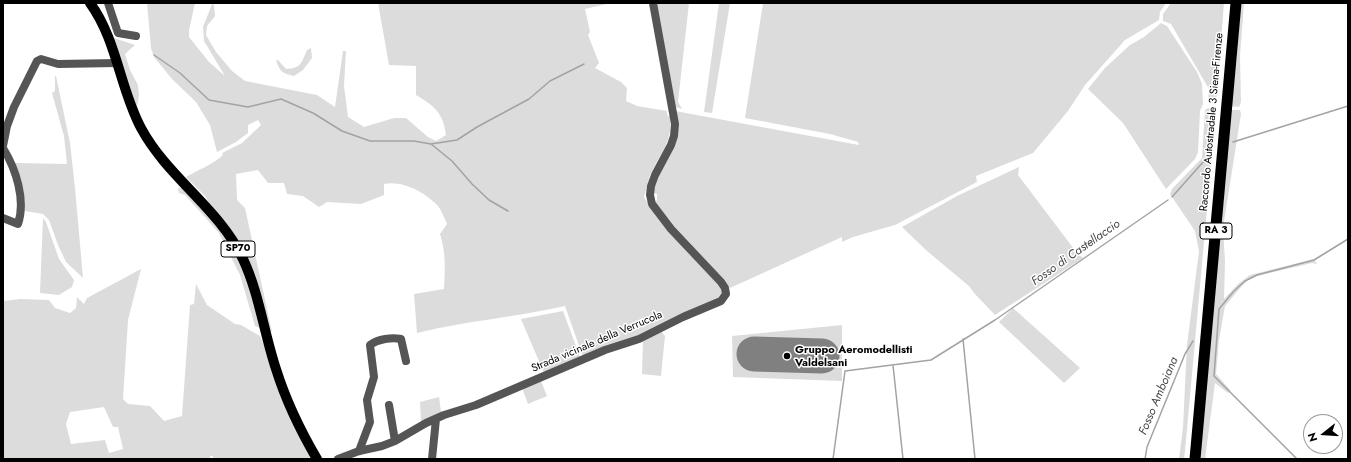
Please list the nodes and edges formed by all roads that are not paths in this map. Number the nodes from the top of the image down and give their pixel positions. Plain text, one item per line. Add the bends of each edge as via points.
1 (83, 3) edge
2 (90, 3) edge
3 (108, 3) edge
4 (653, 3) edge
5 (1229, 3) edge
6 (1236, 3) edge
7 (136, 36) dead end
8 (112, 51) junction
9 (117, 63) junction
10 (3, 147) edge
11 (3, 218) edge
12 (406, 361) dead end
13 (389, 405) dead end
14 (436, 419) junction
15 (394, 441) junction
16 (359, 451) junction
17 (317, 459) edge
18 (338, 459) edge
19 (432, 459) edge
20 (1189, 459) edge
21 (1195, 459) edge

1 - 8 main road, SP70
2 - 8 main road, SP70 via 102,23
3 - 7 street via 118,34
4 - 14 street, Strada vicinale della Verrucola via 675,124 671,145 651,186 652,204 671,229 721,282 726,294 721,301 638,339
5 - 20 highway, Raccordo Autostradale 3 Siena-Firenze / RA 3
6 - 21 highway, Raccordo Autostradale 3 Siena-Firenze / RA 3
8 - 9 main road, SP70
9 - 10 street via 58,64 41,58 37,61 6,126
9 - 17 main road, SP70 via 133,110 154,149 217,219 243,259 283,391
10 - 11 street via 17,180 22,214 18,224
12 - 16 street via 401,339 374,342 370,345 374,376 367,400 370,422
13 - 15 street
14 - 15 street
14 - 19 street
15 - 16 street
16 - 18 street

